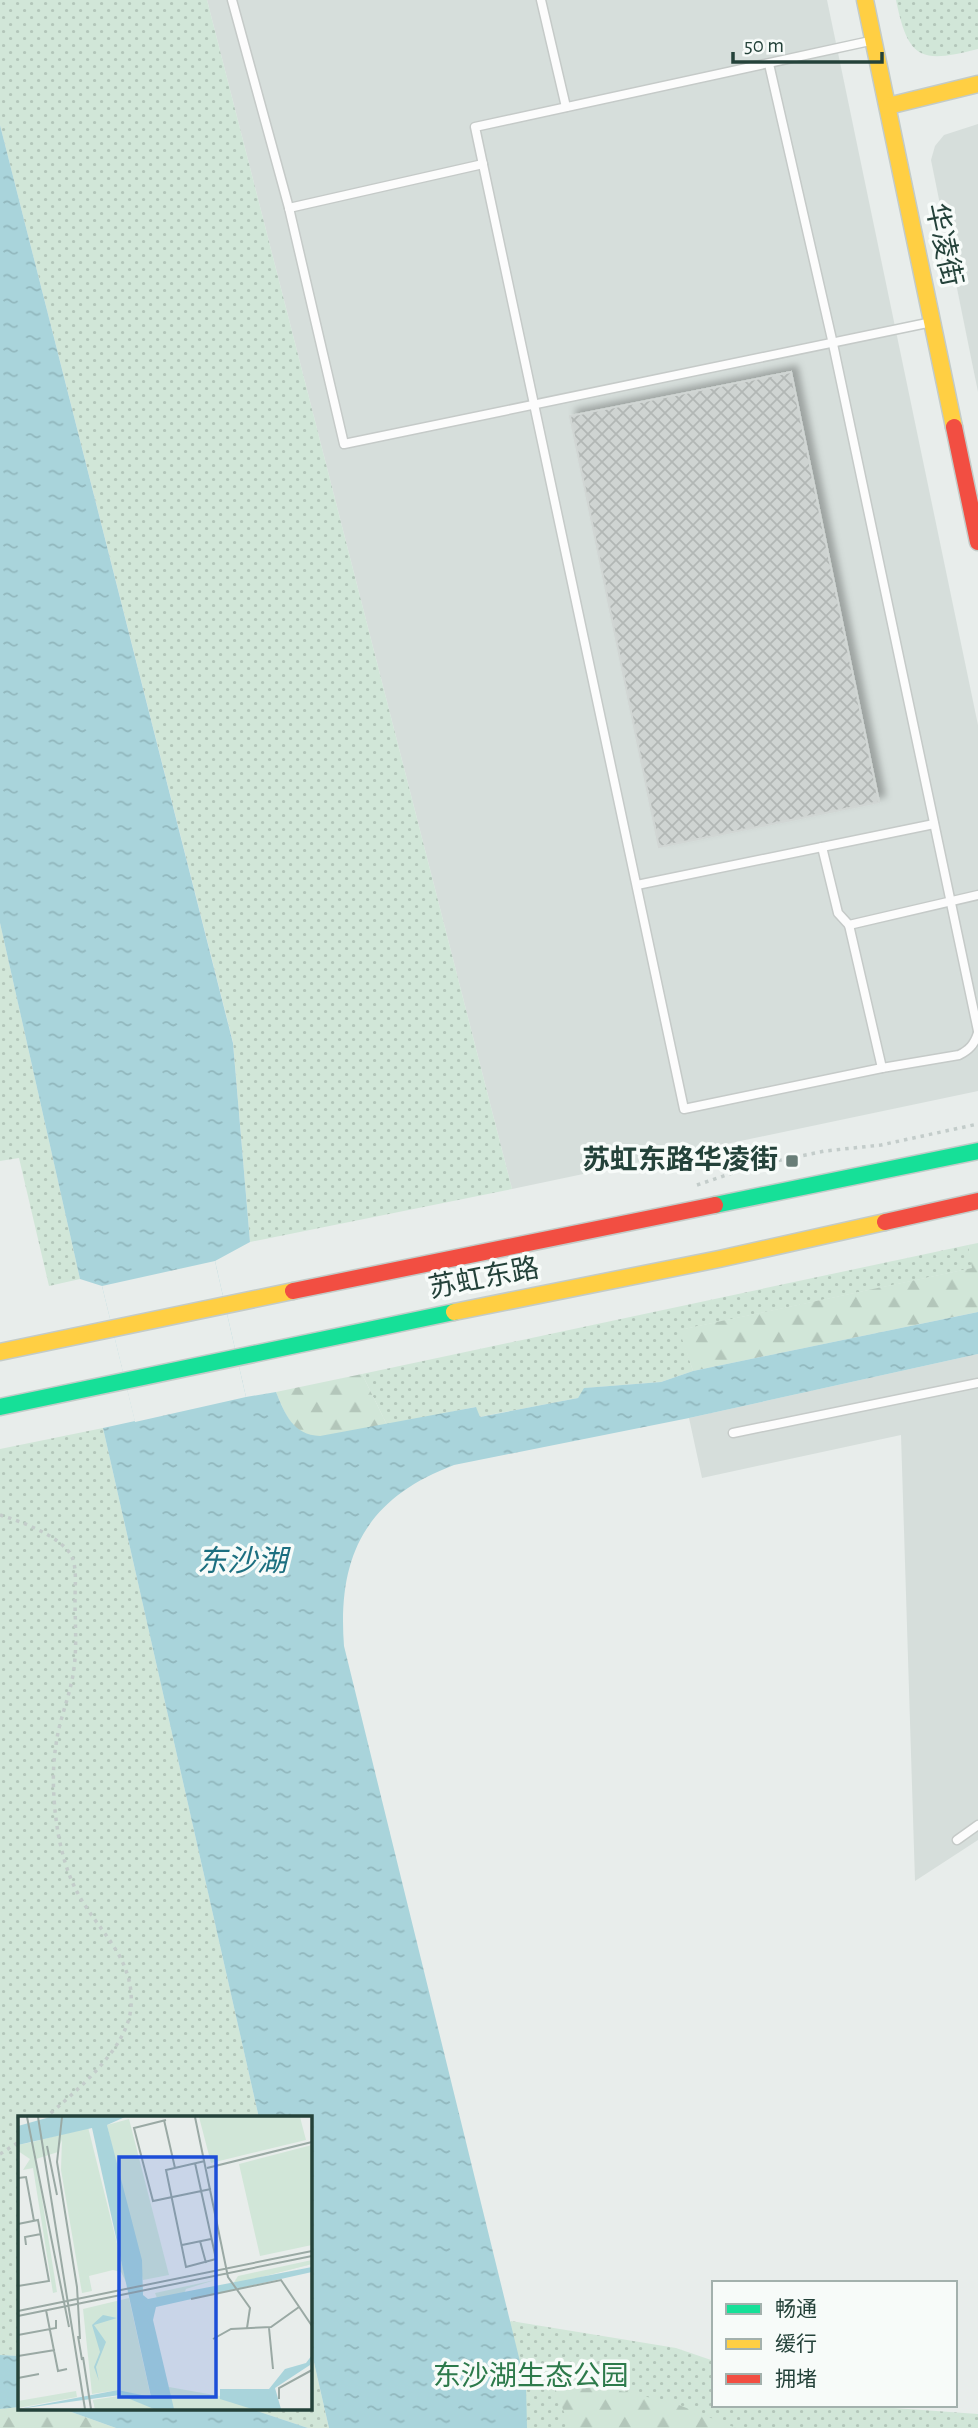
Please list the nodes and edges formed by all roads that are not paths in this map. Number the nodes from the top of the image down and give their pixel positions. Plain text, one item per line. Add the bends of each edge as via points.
1 (232, 0) edge
2 (541, 0) edge
3 (865, 0) edge
4 (874, 41) junction
5 (769, 64) junction
6 (978, 84) edge
7 (888, 106) junction
8 (566, 107) junction
9 (482, 164) junction
10 (289, 208) junction
11 (932, 322) junction
12 (833, 344) junction
13 (535, 405) junction
14 (978, 542) edge
15 (934, 824) junction
16 (822, 847) junction
17 (637, 885) junction
18 (978, 895) edge
19 (951, 901) junction
20 (849, 925) junction
21 (978, 1032) edge
22 (882, 1068) junction
23 (978, 1151) edge
24 (978, 1201) edge
25 (0, 1353) edge
26 (978, 1383) edge
27 (0, 1407) edge
28 (733, 1433) dead end
29 (978, 1825) edge
30 (957, 1840) dead end

1 - 10 lane
2 - 8 lane
3 - 4 main road, 华凌街
4 - 5 lane
4 - 7 main road, 华凌街
5 - 8 lane
5 - 12 lane
6 - 7 main road
7 - 11 main road, 华凌街
8 - 9 lane via 475,127
9 - 10 lane
9 - 13 lane
10 - 13 lane via 344,444
11 - 12 lane
11 - 14 main road, 华凌街
12 - 13 lane
12 - 15 lane
13 - 17 lane
15 - 16 lane
15 - 19 lane
16 - 17 lane
16 - 20 lane via 838,913
17 - 22 lane via 684,1109
18 - 19 lane
19 - 20 lane
19 - 21 lane
20 - 22 lane
21 - 22 lane via 969,1050 958,1055
23 - 25 main road, 苏虹东路
24 - 27 main road, 苏虹东路
26 - 28 lane
29 - 30 lane

